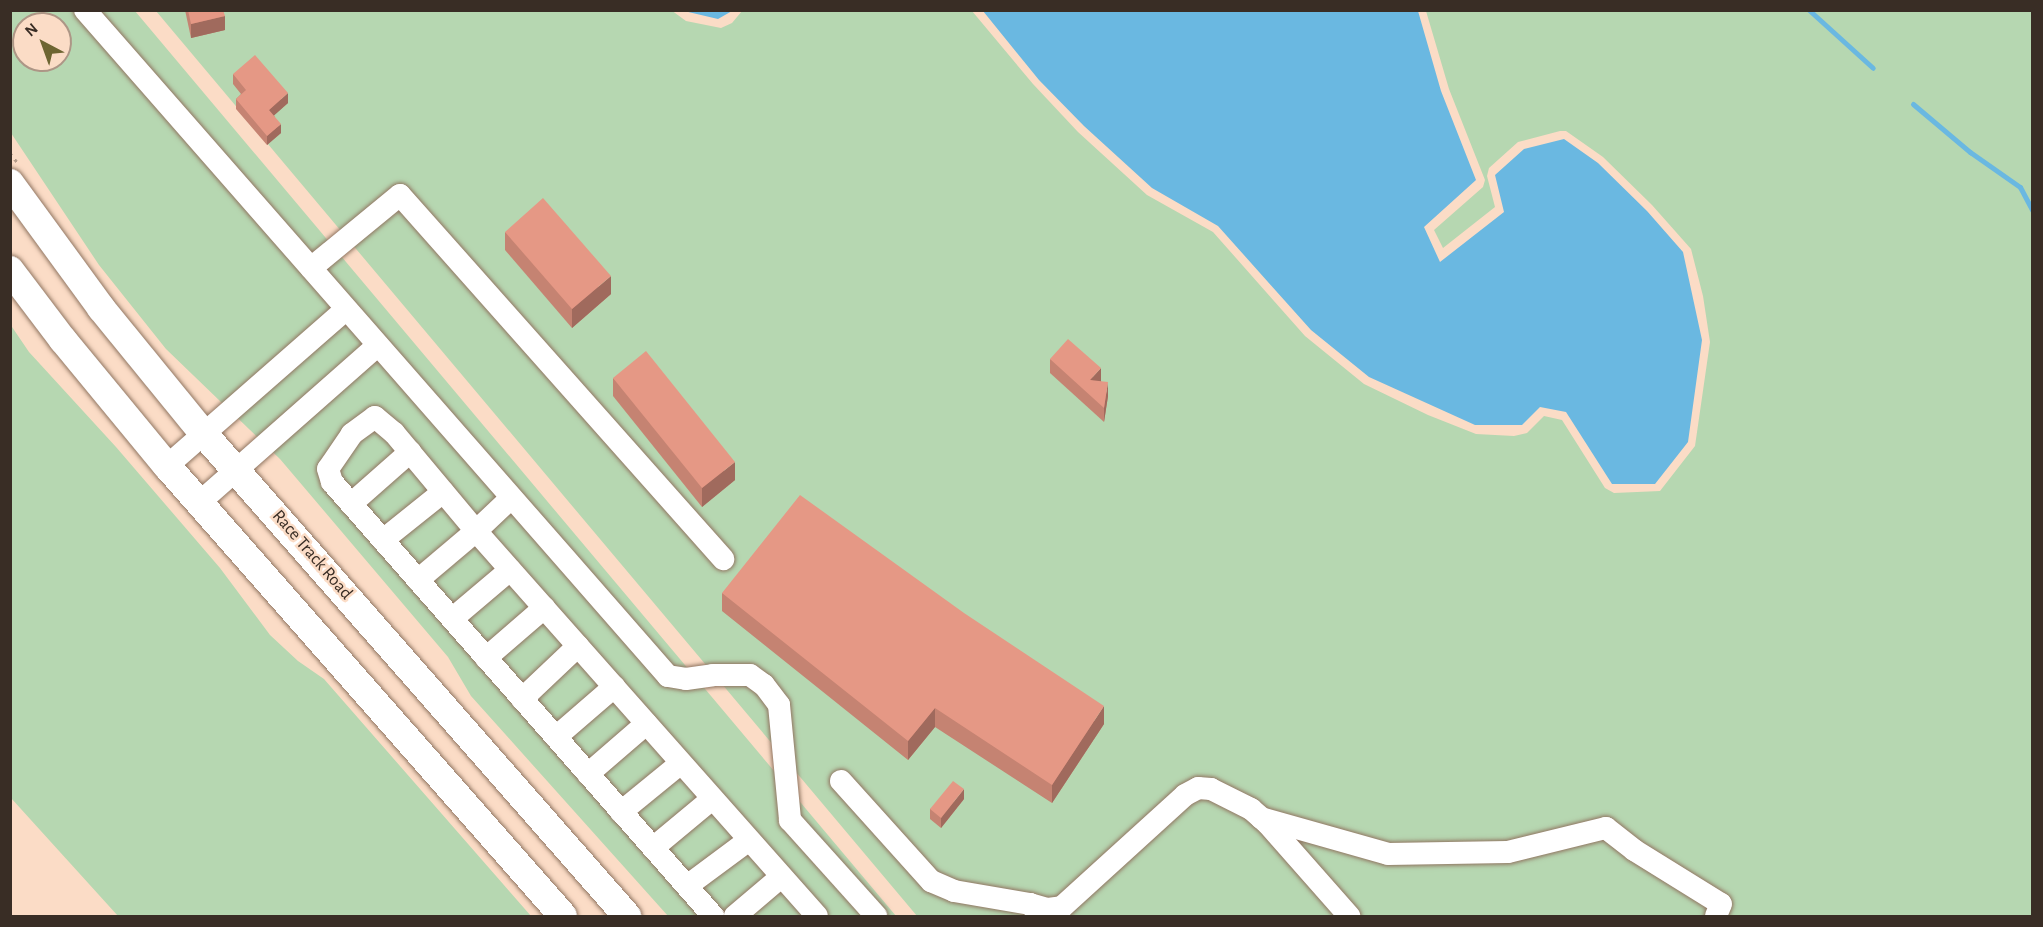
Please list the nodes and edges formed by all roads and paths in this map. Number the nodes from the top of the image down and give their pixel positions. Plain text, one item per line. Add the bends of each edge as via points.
1 (85, 10) edge
2 (10, 183) edge
3 (311, 268) junction
4 (10, 270) edge
5 (345, 310) junction
6 (378, 345) junction
7 (203, 433) junction
8 (410, 452) junction
9 (167, 466) junction
10 (236, 468) junction
11 (443, 492) junction
12 (511, 498) junction
13 (200, 502) junction
14 (351, 504) junction
15 (476, 531) junction
16 (383, 540) junction
17 (723, 559) dead end
18 (510, 570) junction
19 (418, 580) junction
20 (544, 608) junction
21 (452, 619) junction
22 (578, 646) junction
23 (486, 658) junction
24 (614, 687) junction
25 (522, 699) junction
26 (646, 724) junction
27 (556, 737) junction
28 (681, 763) junction
29 (588, 774) junction
30 (841, 781) dead end
31 (712, 799) junction
32 (621, 812) junction
33 (1262, 818) junction
34 (749, 840) junction
35 (653, 848) junction
36 (782, 877) junction
37 (687, 886) junction
38 (1036, 910) edge
39 (811, 915) edge
40 (563, 916) edge
41 (627, 916) edge
42 (713, 916) edge
43 (735, 916) edge
44 (876, 916) edge
45 (1349, 916) edge
46 (1716, 916) edge

1 - 3 lane
2 - 7 main road, Race Track Road via 100,308
3 - 5 lane
3 - 17 lane via 400,195
4 - 9 main road
5 - 6 lane
5 - 7 lane
6 - 10 lane
6 - 12 lane
7 - 9 lane
7 - 10 main road, Race Track Road
8 - 11 lane
8 - 14 lane
8 - 14 lane via 375,417 352,434 328,469 332,482
9 - 13 main road
10 - 13 lane
10 - 41 main road, Race Track Road
11 - 15 lane
11 - 16 lane
12 - 15 lane
12 - 44 lane via 668,676 686,679 750,675 765,685 779,705 790,820
13 - 40 main road
14 - 16 lane
15 - 18 lane
15 - 19 lane
16 - 19 lane
18 - 20 lane
18 - 21 lane
19 - 21 lane
20 - 22 lane
20 - 23 lane
21 - 23 lane
22 - 24 lane
22 - 25 lane
23 - 25 lane
24 - 26 lane
24 - 27 lane
25 - 27 lane
26 - 28 lane
26 - 29 lane
27 - 29 lane
28 - 31 lane
28 - 32 lane
29 - 32 lane
30 - 38 lane via 931,881 954,891
31 - 34 lane
31 - 35 lane
32 - 35 lane
33 - 38 lane via 1223,794 1198,788 1185,795 1062,907
33 - 45 lane
33 - 46 lane via 1388,854 1508,852 1605,828 1721,904
34 - 36 lane
34 - 37 lane
35 - 37 lane
36 - 39 lane
36 - 43 lane
37 - 42 lane

